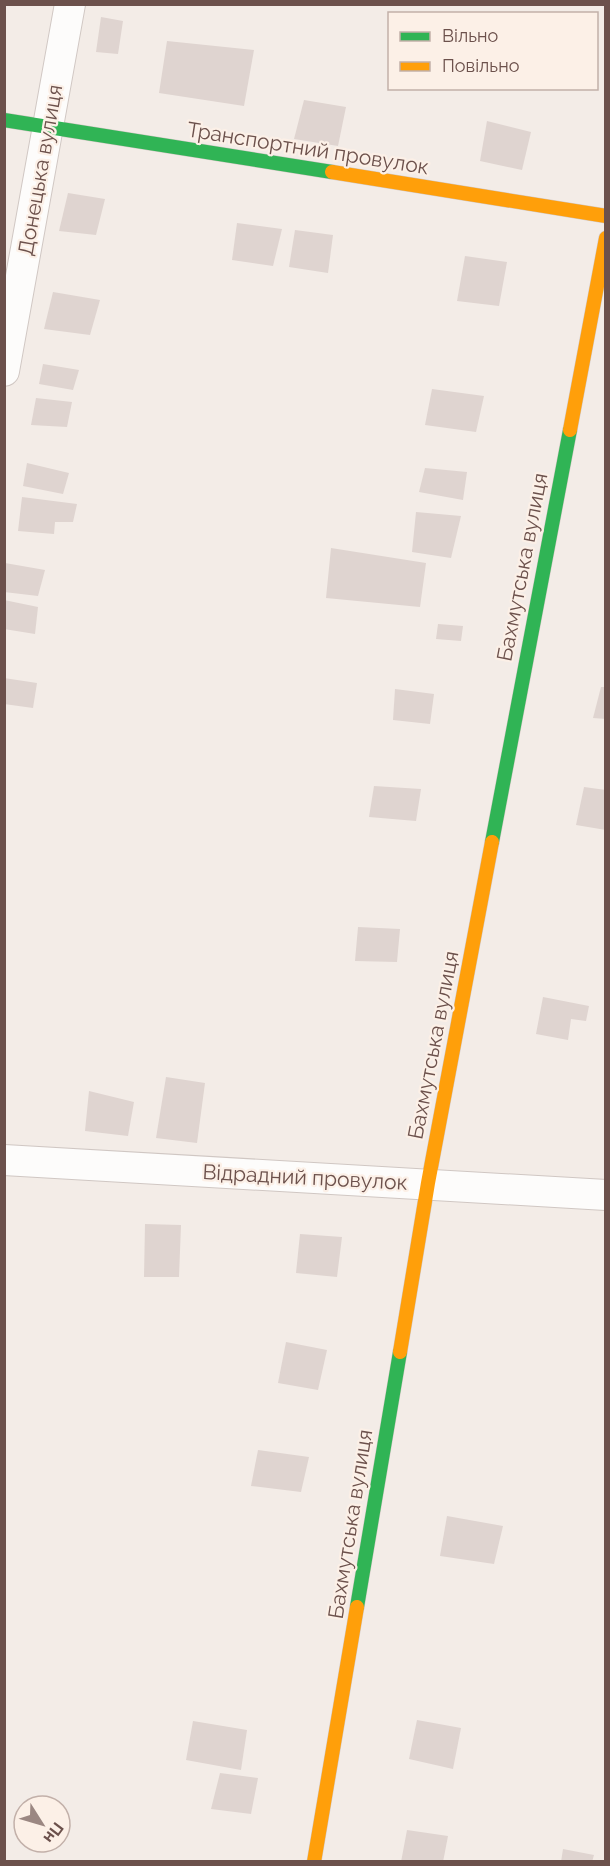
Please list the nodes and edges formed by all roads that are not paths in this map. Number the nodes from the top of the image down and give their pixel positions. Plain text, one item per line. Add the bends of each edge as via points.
1 (70, 4) edge
2 (4, 120) edge
3 (48, 127) junction
4 (606, 216) edge
5 (606, 238) edge
6 (4, 371) edge
7 (4, 1160) edge
8 (428, 1183) junction
9 (606, 1195) edge
10 (314, 1862) edge

1 - 3 street, Донецька вулиця
2 - 3 street, Транспортний провулок
3 - 4 street, Транспортний провулок
3 - 6 street, Донецька вулиця
5 - 8 street, Бахмутська вулиця
7 - 8 street, Відрадний провулок
8 - 9 street, Відрадний провулок
8 - 10 street, Бахмутська вулиця

